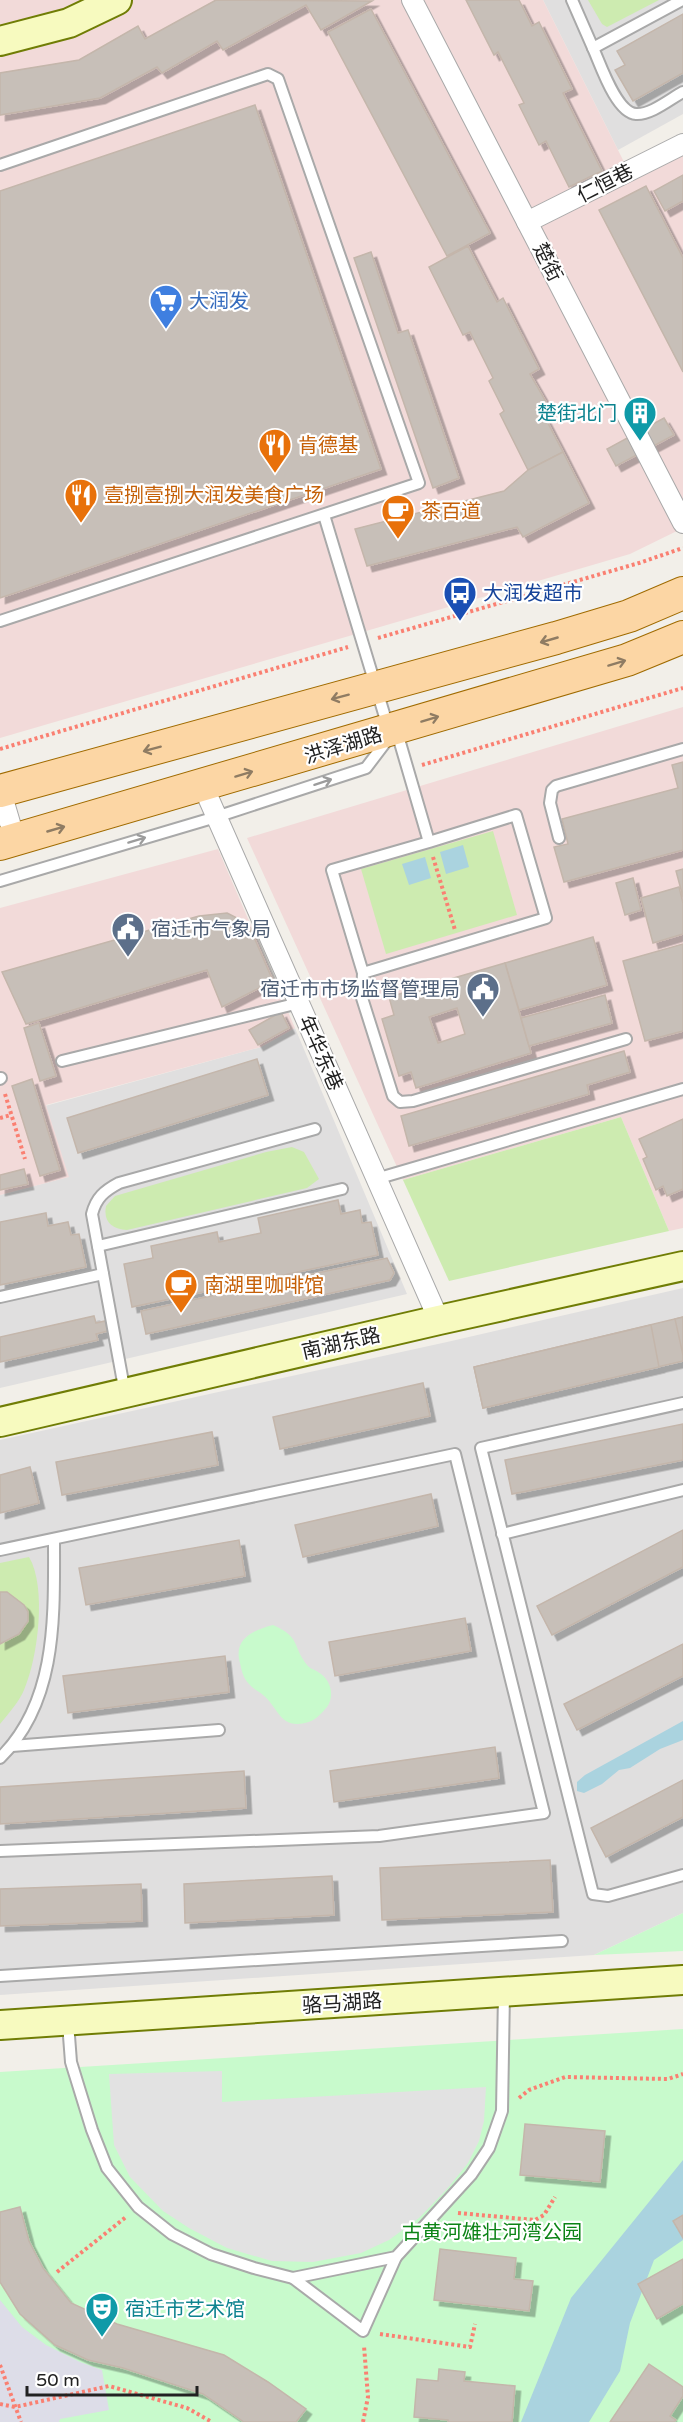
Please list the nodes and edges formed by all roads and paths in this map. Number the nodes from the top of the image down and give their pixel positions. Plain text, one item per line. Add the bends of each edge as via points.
1 (117, 0) edge
2 (412, 0) edge
3 (572, 0) edge
4 (682, 0) edge
5 (0, 41) edge
6 (593, 48) junction
7 (683, 92) edge
8 (683, 144) edge
9 (0, 165) edge
10 (527, 222) junction
11 (324, 515) junction
12 (683, 523) edge
13 (683, 548) edge
14 (683, 593) edge
15 (0, 621) edge
16 (683, 637) edge
17 (363, 642) junction
18 (377, 687) junction
19 (392, 730) junction
20 (0, 748) edge
21 (683, 749) edge
22 (203, 786) junction
23 (0, 790) edge
24 (216, 817) junction
25 (559, 838) dead end
26 (8, 842) edge
27 (429, 842) junction
28 (0, 881) edge
29 (459, 944) junction
30 (363, 972) junction
31 (299, 1003) junction
32 (626, 1039) dead end
33 (62, 1061) dead end
34 (0, 1078) edge
35 (683, 1089) edge
36 (11, 1115) junction
37 (0, 1118) edge
38 (315, 1129) dead end
39 (25, 1159) dead end
40 (376, 1179) junction
41 (342, 1189) dead end
42 (98, 1246) junction
43 (683, 1266) edge
44 (103, 1274) junction
45 (0, 1297) edge
46 (439, 1320) junction
47 (125, 1394) junction
48 (683, 1403) edge
49 (0, 1422) edge
50 (683, 1490) edge
51 (502, 1534) junction
52 (54, 1540) junction
53 (0, 1550) edge
54 (219, 1730) dead end
55 (12, 1746) junction
56 (0, 1758) edge
57 (0, 1851) edge
58 (683, 1875) edge
59 (562, 1941) dead end
60 (0, 1976) edge
61 (683, 1980) edge
62 (504, 1993) junction
63 (68, 2020) junction
64 (0, 2025) edge
65 (683, 2074) edge
66 (502, 2110) junction
67 (555, 2197) dead end
68 (138, 2207) junction
69 (437, 2211) junction
70 (396, 2257) junction
71 (57, 2272) dead end
72 (293, 2278) junction
73 (475, 2324) dead end
74 (363, 2331) junction
75 (0, 2365) edge
76 (0, 2404) edge
77 (15, 2407) junction
78 (21, 2422) edge
79 (212, 2422) edge
80 (363, 2422) edge

1 - 5 street via 69,23
2 - 10 street, 楚街
3 - 6 lane
4 - 6 lane
6 - 7 lane via 618,102 628,111 647,112
8 - 10 street, 仁恒巷
9 - 11 lane via 268,74 278,79 419,483
10 - 12 street, 楚街
11 - 15 lane
11 - 17 lane
13 - 17 path
14 -> 18 main road via 629,616
19 -> 16 main road, 洪泽湖路 via 627,660
17 - 18 lane
17 - 20 path
18 - 19 lane
18 -> 23 main road
22 -> 19 main road, 洪泽湖路
24 -> 19 lane via 366,768
19 - 27 lane
21 - 25 lane via 556,786 550,803
22 - 24 street, 年华东巷
26 -> 22 main road, 洪泽湖路
23 - 26 street
28 -> 24 lane
24 - 31 street, 年华东巷
27 - 29 path
27 - 29 lane via 516,815 546,918
27 - 30 lane via 333,870
29 - 30 lane
30 - 32 lane via 362,998 393,1096 400,1102
31 - 33 lane
31 - 40 street, 年华东巷
34 - 36 path
35 - 40 lane
36 - 37 path
36 - 39 path
38 - 42 lane via 119,1183 95,1200 92,1214
40 - 46 street, 年华东巷
41 - 42 lane
42 - 44 lane
43 - 46 street, 南湖东路
44 - 45 lane
44 - 47 lane
46 - 47 street, 南湖东路
47 - 49 street, 南湖东路
48 - 51 lane via 481,1448
50 - 51 lane
51 - 58 lane via 593,1894 608,1896
52 - 53 lane
52 - 55 lane via 49,1656 41,1690
52 - 57 lane via 455,1454 544,1813 379,1836
54 - 55 lane
55 - 56 lane
59 - 60 lane
61 - 62 street, 骆马湖路
62 - 63 street, 骆马湖路
62 - 66 lane
63 - 64 street, 骆马湖路
63 - 68 lane via 72,2062 92,2130 107,2168
65 - 66 path via 668,2079 565,2077 529,2090
66 - 69 lane via 489,2148 471,2175
67 - 69 path via 544,2215 535,2220
68 - 71 path
68 - 72 lane via 172,2234 211,2254
69 - 70 lane
70 - 72 lane
70 - 74 lane
72 - 74 lane
73 - 74 path via 470,2347
74 - 80 path via 368,2397
75 - 77 path
76 - 77 path
77 - 78 path
77 - 79 path via 109,2386 187,2408

